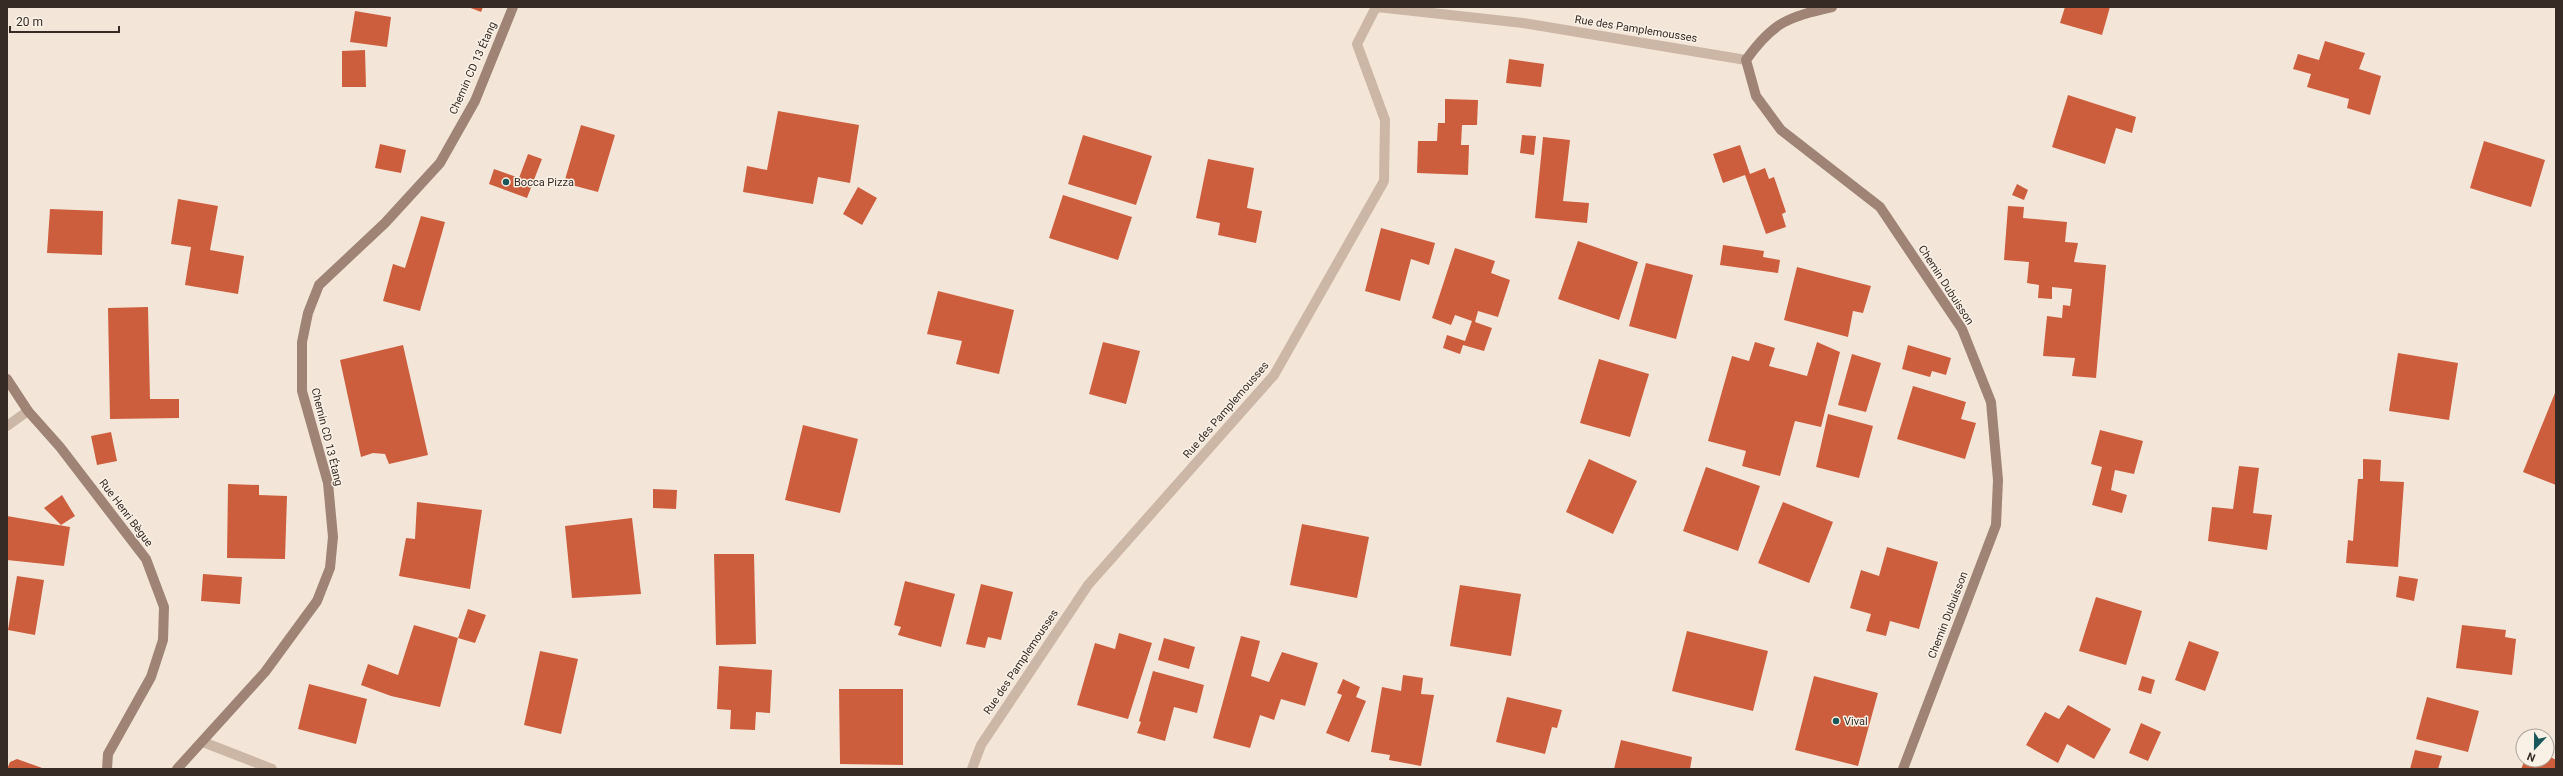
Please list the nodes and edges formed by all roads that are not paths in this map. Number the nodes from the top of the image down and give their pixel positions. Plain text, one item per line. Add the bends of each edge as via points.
1 (513, 7) edge
2 (1376, 7) edge
3 (1832, 7) edge
4 (1746, 60) junction
5 (7, 380) edge
6 (28, 411) junction
7 (7, 426) edge
8 (203, 742) junction
9 (107, 769) edge
10 (177, 769) edge
11 (272, 769) edge
12 (972, 769) edge
13 (1904, 769) edge

1 - 8 main road, Chemin CD 13 Étang via 474,101 440,163 385,223 319,285 308,313 302,342 302,391 328,483 333,537 330,568 316,601 270,666
2 - 4 street, Rue des Pamplemousses via 1523,23
2 - 12 street, Rue des Pamplemousses via 1357,44 1385,120 1384,181 1274,375 1088,585 981,745
3 - 4 main road via 1799,14 1779,24 1761,39
4 - 13 main road, Chemin Dubuisson via 1756,96 1781,130 1880,207 1962,329 1991,402 1998,480 1996,525
5 - 6 main road, Rue Henri Bègue
6 - 7 street
6 - 9 main road, Rue Henri Bègue via 60,447 146,559 164,607 163,640 151,677 108,754
8 - 10 main road, Chemin CD 13 Étang
8 - 11 street

